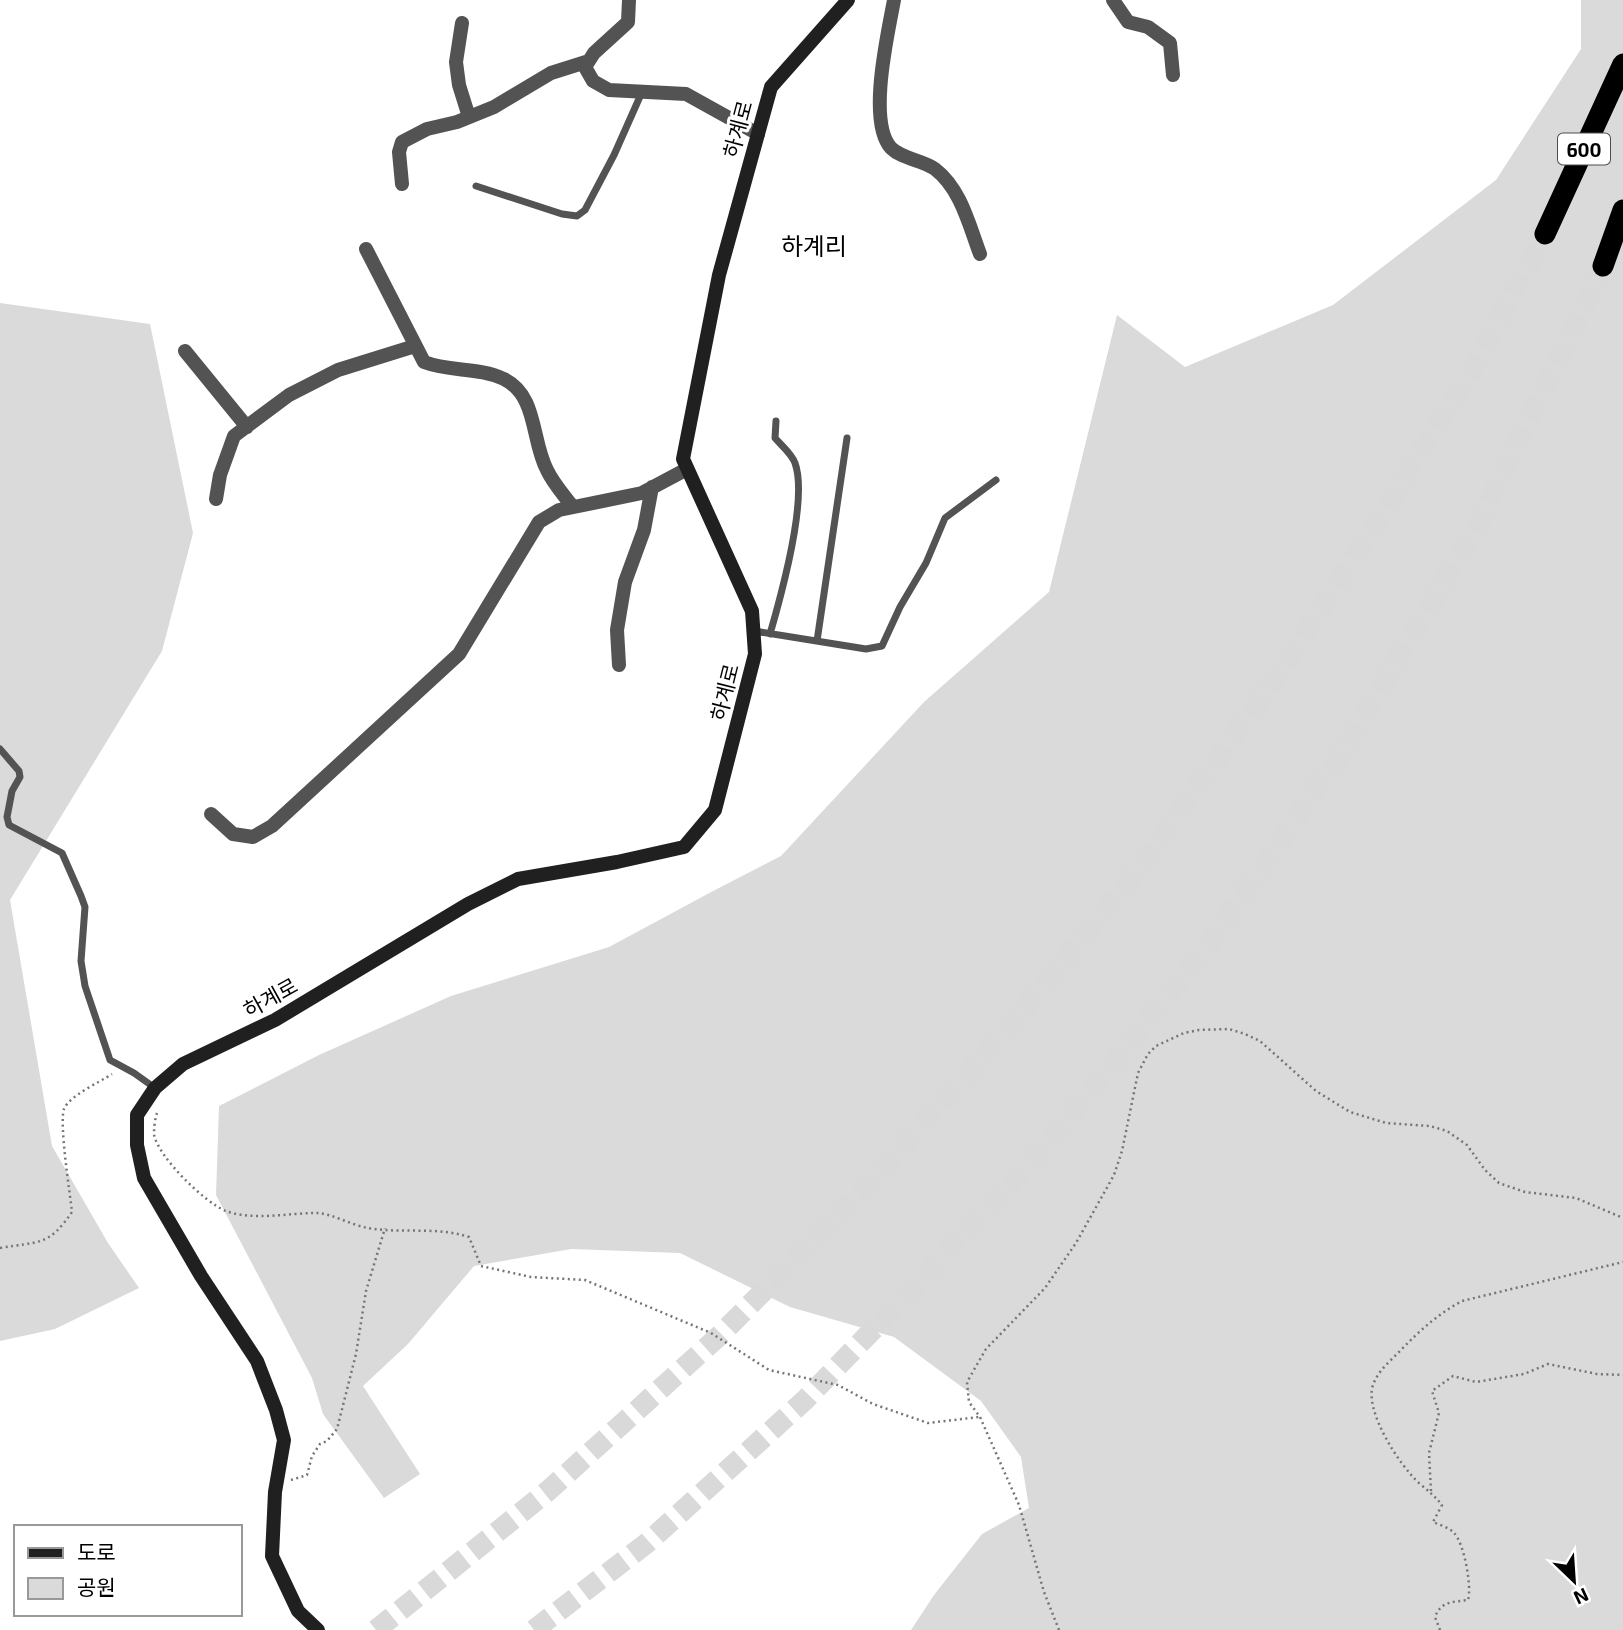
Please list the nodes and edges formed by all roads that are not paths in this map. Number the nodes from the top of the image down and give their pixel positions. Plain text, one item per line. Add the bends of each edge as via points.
1 (629, 0) edge
2 (848, 0) edge
3 (894, 0) edge
4 (1113, 0) edge
5 (462, 23) dead end
6 (589, 61) junction
7 (1623, 64) edge
8 (1173, 75) dead end
9 (642, 91) junction
10 (469, 117) junction
11 (758, 134) junction
12 (402, 184) dead end
13 (476, 186) dead end
14 (1623, 210) edge
15 (1545, 234) tunnel mouth
16 (366, 249) dead end
17 (980, 254) dead end
18 (1603, 266) tunnel mouth
19 (415, 346) junction
20 (185, 351) dead end
21 (776, 421) dead end
22 (247, 427) junction
23 (847, 438) dead end
24 (687, 469) junction
25 (996, 480) dead end
26 (652, 487) junction
27 (216, 499) dead end
28 (572, 506) junction
29 (754, 632) junction
30 (770, 634) junction
31 (817, 641) junction
32 (619, 665) dead end
33 (0, 749) edge
34 (211, 814) dead end
35 (158, 1086) junction
36 (318, 1630) edge

1 - 6 street via 628,22
2 - 11 street, 하계로 via 771,86
3 - 17 street via 879,90 882,131 892,149 935,168 956,192
4 - 8 street via 1128,22 1148,27 1170,43
5 - 10 street via 456,62
6 - 9 street via 585,67 593,81 609,90
6 - 10 street via 551,73
7 - 15 highway, 600
9 - 11 street via 686,94
9 - 13 lane via 614,155 585,210 577,216
10 - 12 street via 402,142
11 - 24 street, 하계로 via 719,275 683,459
14 - 18 highway
16 - 19 street
19 - 22 street via 338,370 289,395
19 - 28 street via 424,362 478,370 519,391 528,403 547,470
20 - 22 street
21 - 30 lane via 775,438 795,460 799,480 793,536
22 - 27 street via 234,436
23 - 31 lane
24 - 26 street
24 - 29 street, 하계로 via 752,611
25 - 31 lane via 945,518 882,646 866,649
26 - 28 street via 642,493
26 - 32 street via 644,530 625,582 617,630
28 - 34 street via 539,522 459,654 272,826 253,837 233,834
29 - 30 lane
29 - 35 street, 하계로 via 755,654 715,810 684,847 518,879 275,1020 183,1064
30 - 31 lane
33 - 35 lane via 20,777 12,791 9,825 62,853 81,896 85,986 110,1060
35 - 36 street, 하계로 via 137,1115 144,1178 257,1361 276,1410 284,1440 272,1556 298,1611

